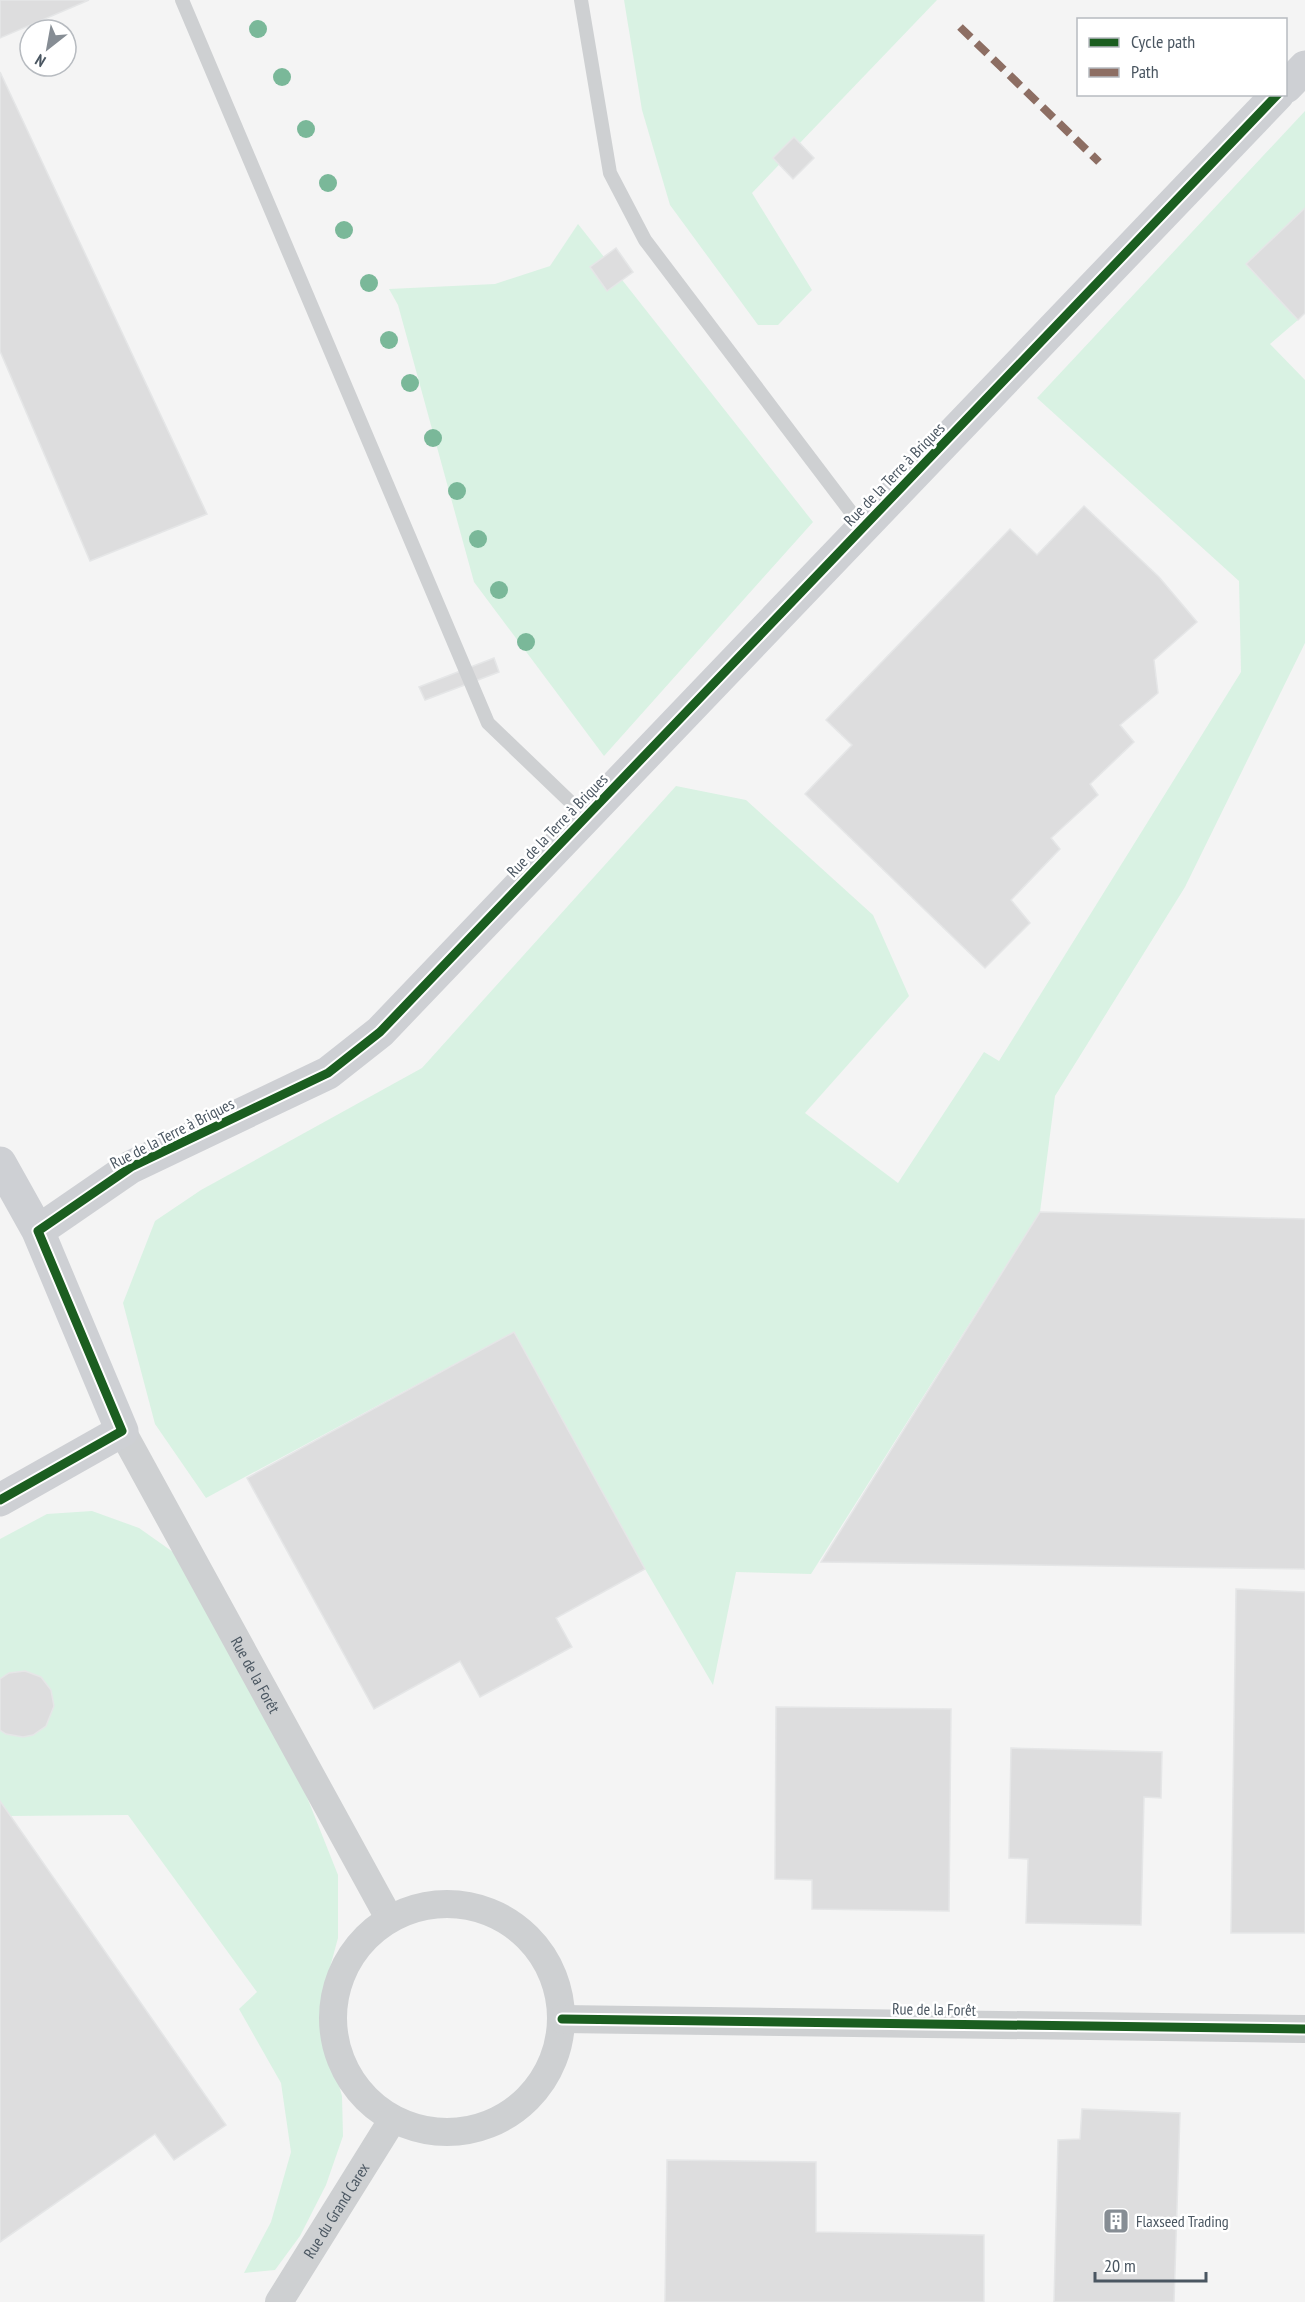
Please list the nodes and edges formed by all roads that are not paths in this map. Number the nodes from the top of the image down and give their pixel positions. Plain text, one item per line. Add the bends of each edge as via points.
1 (182, 0) edge
2 (581, 0) edge
3 (1305, 67) edge
4 (1287, 86) edge
5 (1276, 96) edge
6 (863, 528) junction
7 (586, 817) junction
8 (0, 1163) edge
9 (38, 1231) junction
10 (122, 1431) junction
11 (0, 1500) edge
12 (389, 1918) junction
13 (562, 2019) junction
14 (1305, 2029) edge
15 (393, 2119) junction
16 (279, 2302) edge

1 - 7 lane via 488,723
2 - 6 lane via 610,173 645,240
3 - 4 main road
5 - 6 main road, Rue de la Terre à Briques
6 - 7 main road, Rue de la Terre à Briques
7 - 9 main road, Rue de la Terre à Briques via 380,1032 328,1073 131,1167
8 - 9 main road
9 - 10 main road
10 - 11 main road
10 - 12 street, Rue de la Forêt
12 - 13 street via 421,1906 456,1903 490,1911 519,1928 543,1954 558,1985
12 - 15 street via 362,1940 343,1969 333,2002 334,2037 345,2070 365,2098
13 - 14 street, Rue de la Forêt
13 - 15 street via 557,2052 543,2083 520,2107 491,2124 458,2132 425,2130
15 - 16 street, Rue du Grand Carex

